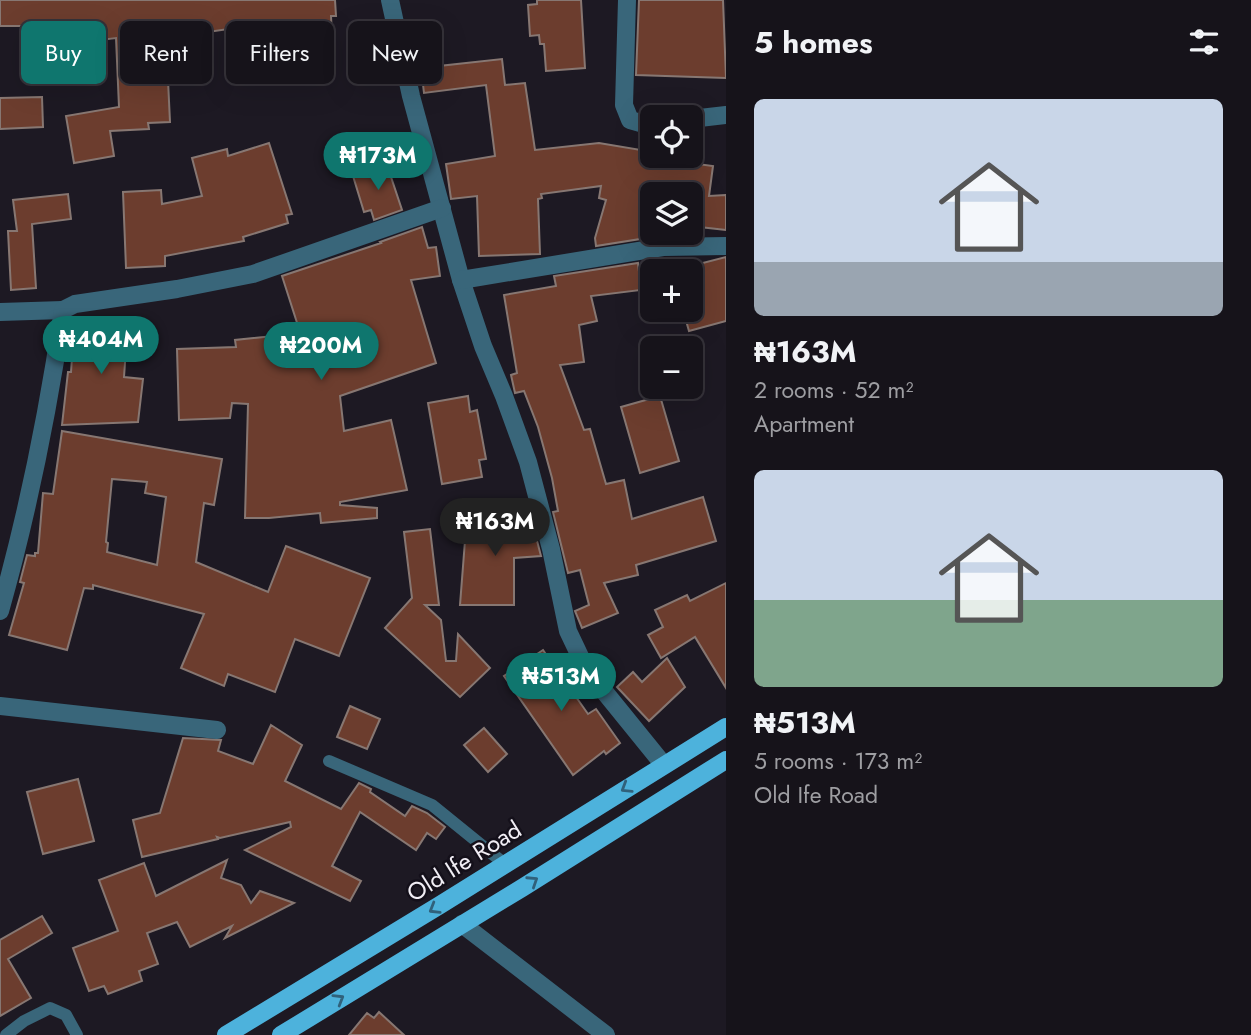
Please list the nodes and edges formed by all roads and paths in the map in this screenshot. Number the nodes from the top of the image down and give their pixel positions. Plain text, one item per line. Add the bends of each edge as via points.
1 (390, 0) edge
2 (627, 0) edge
3 (726, 115) edge
4 (703, 118) edge
5 (640, 123) edge
6 (442, 208) junction
7 (726, 246) edge
8 (461, 281) junction
9 (63, 310) junction
10 (0, 312) edge
11 (0, 611) edge
12 (0, 706) edge
13 (726, 727) edge
14 (216, 730) dead end
15 (726, 760) edge
16 (329, 761) dead end
17 (663, 764) junction
18 (506, 865) junction
19 (462, 924) junction
20 (6, 1035) edge
21 (77, 1035) edge
22 (226, 1035) edge
23 (281, 1035) edge
24 (606, 1035) edge

1 - 6 street
2 - 5 street via 624,104 630,120
3 - 4 street
6 - 8 street
6 - 9 street via 253,274 75,304
7 - 8 street via 663,247
8 - 17 street via 528,462 568,631 586,669
9 - 10 street
9 - 11 street via 34,481
12 - 14 street
13 - 17 main road, Old Ife Road
19 -> 15 main road
16 - 18 lane via 432,805
17 -> 18 main road, Old Ife Road
18 -> 22 main road, Old Ife Road
23 -> 19 main road
19 - 24 street
20 - 21 lane via 50,1008 66,1015

